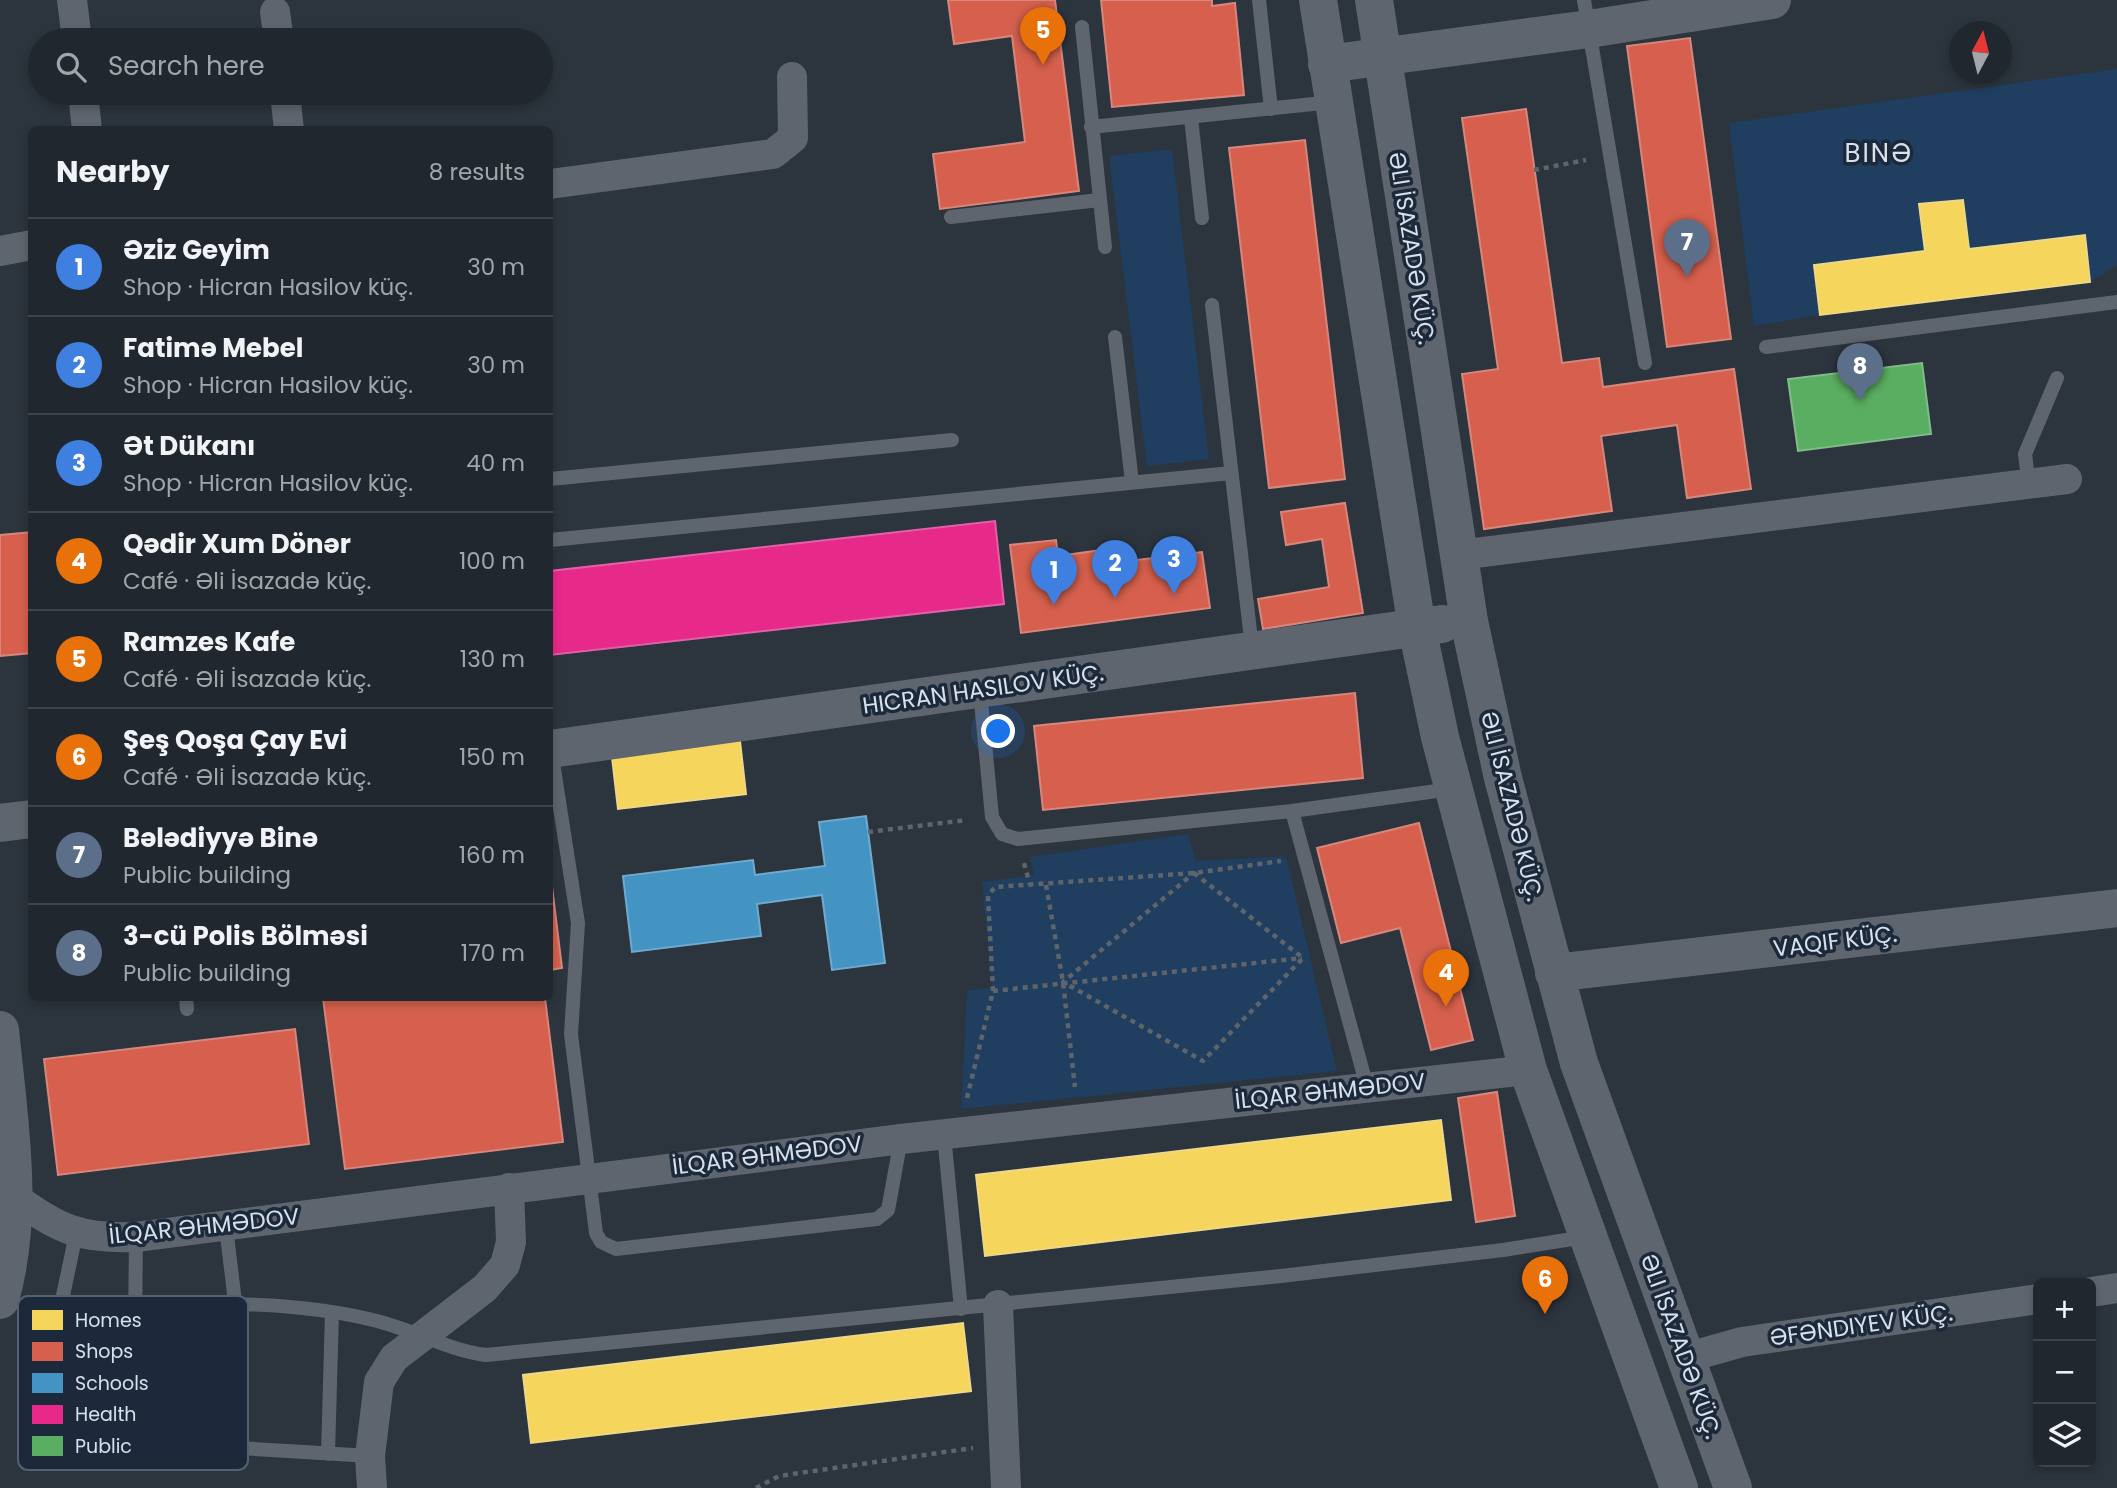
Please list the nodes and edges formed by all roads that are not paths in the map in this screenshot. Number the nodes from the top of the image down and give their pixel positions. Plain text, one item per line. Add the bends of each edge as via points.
1 (72, 0) edge
2 (1259, 0) edge
3 (1318, 0) edge
4 (1374, 0) edge
5 (1772, 0) edge
6 (1586, 14) edge
7 (1082, 27) dead end
8 (76, 28) edge
9 (1383, 57) junction
10 (1328, 64) junction
11 (792, 77) dead end
12 (1333, 102) junction
13 (84, 105) edge
14 (286, 105) edge
15 (1271, 109) junction
16 (1191, 118) junction
17 (87, 126) edge
18 (289, 126) edge
19 (1091, 127) junction
20 (553, 184) edge
21 (1099, 200) junction
22 (951, 217) dead end
23 (1202, 218) dead end
24 (28, 246) edge
25 (1105, 247) dead end
26 (0, 251) edge
27 (2117, 302) edge
28 (1212, 305) dead end
29 (1115, 337) dead end
30 (1766, 347) dead end
31 (1645, 363) dead end
32 (2057, 378) dead end
33 (952, 440) dead end
34 (1231, 472) junction
35 (553, 479) edge
36 (2067, 479) dead end
37 (1132, 482) junction
38 (2029, 485) junction
39 (553, 540) edge
40 (1460, 555) junction
41 (1469, 621) junction
42 (1417, 628) junction
43 (1252, 650) junction
44 (980, 690) junction
45 (553, 748) edge
46 (553, 767) edge
47 (1453, 788) junction
48 (1292, 811) junction
49 (28, 819) edge
50 (0, 823) edge
51 (2117, 908) edge
52 (1554, 974) junction
53 (0, 1030) edge
54 (1528, 1070) junction
55 (1367, 1087) junction
56 (951, 1134) junction
57 (901, 1139) junction
58 (589, 1177) junction
59 (509, 1188) junction
60 (16, 1198) junction
61 (226, 1227) junction
62 (76, 1234) junction
63 (136, 1237) junction
64 (1587, 1237) junction
65 (5, 1255) edge
66 (2117, 1288) edge
67 (2096, 1291) edge
68 (63, 1296) edge
69 (137, 1296) edge
70 (234, 1296) edge
71 (0, 1300) edge
72 (2033, 1300) edge
73 (248, 1303) edge
74 (998, 1305) junction
75 (961, 1309) junction
76 (332, 1312) junction
77 (424, 1336) junction
78 (1685, 1358) junction
79 (248, 1449) edge
80 (328, 1454) junction
81 (370, 1456) junction
82 (372, 1488) edge
83 (1006, 1488) edge
84 (1679, 1488) edge
85 (1733, 1488) edge

1 - 8 street
2 - 15 lane
3 - 10 main road
4 - 9 main road
5 - 6 main road
6 - 9 main road
6 - 31 lane
7 - 19 lane
9 - 10 main road
9 - 12 main road
9 - 40 main road, ƏLI İSAZADƏ KÜÇ.
10 - 12 main road
11 - 20 street via 793,138 773,154
12 - 15 lane
12 - 42 main road
13 - 17 street
14 - 18 street
15 - 16 lane
16 - 19 lane
16 - 23 lane
19 - 21 lane
21 - 22 lane
21 - 25 lane
24 - 26 street
27 - 30 lane
28 - 34 lane
29 - 37 lane
32 - 38 lane via 2025,454
33 - 35 lane
34 - 37 lane
34 - 43 lane
36 - 38 street
37 - 39 lane
38 - 40 street
40 - 41 main road, ƏLI İSAZADƏ KÜÇ.
41 - 42 main road, HICRAN HASILOV KÜÇ.
41 - 52 main road, ƏLI İSAZADƏ KÜÇ. via 1503,778
42 - 43 main road, HICRAN HASILOV KÜÇ.
42 - 47 main road
43 - 44 main road, HICRAN HASILOV KÜÇ.
44 - 45 main road, HICRAN HASILOV KÜÇ.
44 - 48 lane via 992,817 1002,834 1018,839
46 - 58 lane via 578,923 572,1034
47 - 48 lane
47 - 54 main road
48 - 55 lane
49 - 50 main road
51 - 52 main road, VAQIF KÜÇ.
52 - 78 main road, ƏLI İSAZADƏ KÜÇ. via 1579,1063
53 - 60 main road
54 - 55 street, İLQAR ƏHMƏDOV
54 - 64 main road
55 - 56 street, İLQAR ƏHMƏDOV
56 - 57 street, İLQAR ƏHMƏDOV
56 - 75 lane
57 - 58 street, İLQAR ƏHMƏDOV
57 - 58 lane via 888,1210 877,1219 852,1223 616,1248 601,1242 596,1233
58 - 59 street, İLQAR ƏHMƏDOV
59 - 61 street, İLQAR ƏHMƏDOV
59 - 77 street via 511,1242 505,1265 485,1288
60 - 62 street, İLQAR ƏHMƏDOV via 49,1223
60 - 65 main road
61 - 63 street, İLQAR ƏHMƏDOV
61 - 70 lane
62 - 63 street, İLQAR ƏHMƏDOV
62 - 68 lane
63 - 69 lane
64 - 74 lane via 1281,1276
64 - 84 main road
65 - 71 main road
66 - 67 street
72 - 78 street, ƏFƏNDIYEV KÜÇ. via 1742,1342
73 - 76 lane
74 - 75 lane
74 - 83 street
75 - 77 lane via 486,1355 463,1352
76 - 77 lane
76 - 80 lane
77 - 81 street via 394,1358 379,1382
78 - 85 main road, ƏLI İSAZADƏ KÜÇ.
79 - 80 lane
80 - 81 lane
81 - 82 street

